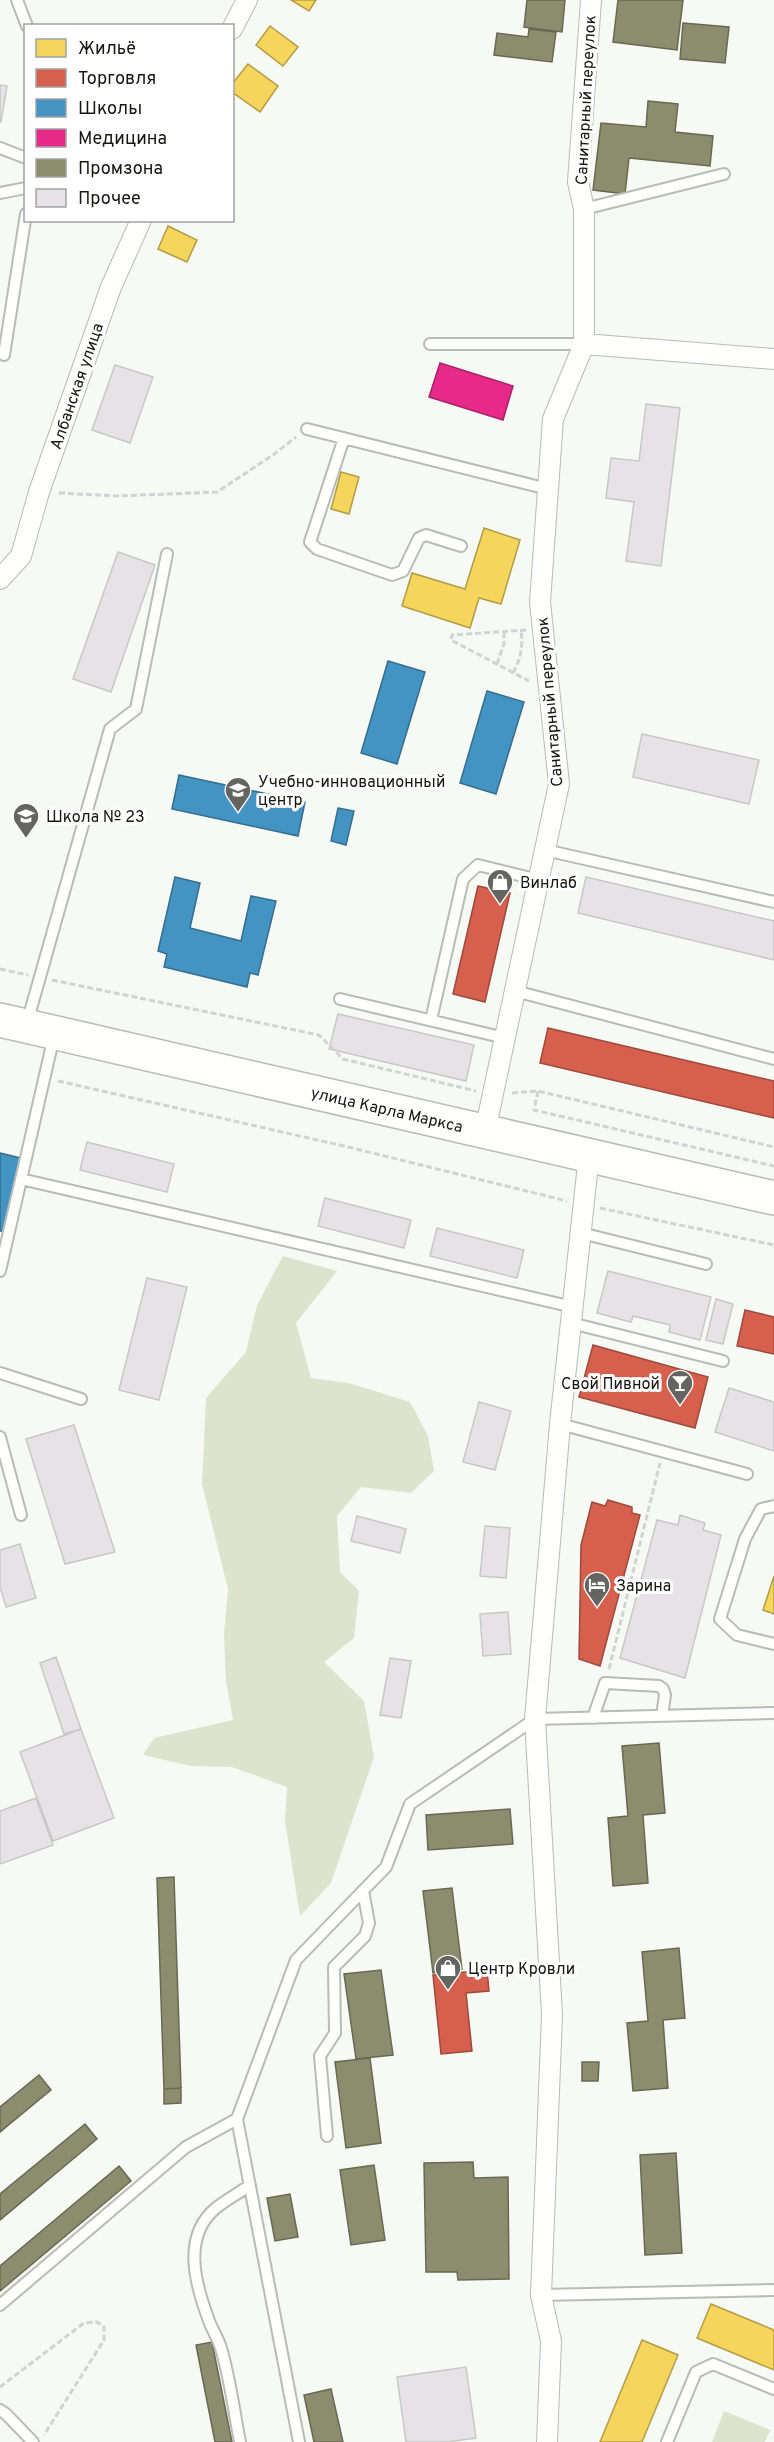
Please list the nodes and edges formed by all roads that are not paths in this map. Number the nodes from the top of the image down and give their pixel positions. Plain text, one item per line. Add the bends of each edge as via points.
1 (17, 0) edge
2 (247, 0) edge
3 (591, 0) edge
4 (26, 24) edge
5 (234, 25) edge
6 (0, 148) edge
7 (24, 157) edge
8 (724, 174) dead end
9 (24, 188) edge
10 (0, 193) edge
11 (584, 209) junction
12 (25, 222) edge
13 (140, 222) edge
14 (430, 344) dead end
15 (584, 344) junction
16 (4, 355) dead end
17 (774, 359) edge
18 (307, 429) road end
19 (344, 438) junction
20 (548, 489) junction
21 (461, 546) dead end
22 (167, 554) dead end
23 (0, 579) edge
24 (545, 850) junction
25 (539, 880) junction
26 (774, 902) edge
27 (515, 991) junction
28 (340, 999) dead end
29 (430, 1020) junction
30 (27, 1026) edge
31 (505, 1038) junction
32 (774, 1059) edge
33 (485, 1131) junction
34 (589, 1155) junction
35 (21, 1179) junction
36 (774, 1198) edge
37 (581, 1233) junction
38 (706, 1264) dead end
39 (0, 1271) edge
40 (572, 1315) junction
41 (723, 1361) dead end
42 (0, 1373) edge
43 (81, 1399) dead end
44 (560, 1424) junction
45 (0, 1437) edge
46 (747, 1474) dead end
47 (774, 1506) edge
48 (21, 1515) dead end
49 (774, 1644) edge
50 (774, 1713) edge
51 (662, 1716) junction
52 (593, 1718) junction
53 (535, 1719) junction
54 (363, 1891) junction
55 (237, 2120) junction
56 (327, 2136) dead end
57 (250, 2186) junction
58 (774, 2290) edge
59 (541, 2295) junction
60 (0, 2305) edge
61 (774, 2389) edge
62 (0, 2410) edge
63 (33, 2442) edge
64 (240, 2442) edge
65 (299, 2442) edge
66 (547, 2442) edge
67 (667, 2442) edge

1 - 4 lane
2 - 5 street
3 - 11 street, Санитарный переулок via 578,182
6 - 7 lane
8 - 11 lane
9 - 10 lane
11 - 15 street, Санитарный переулок
12 - 16 lane
13 - 23 street, Албанская улица via 111,287 39,492 21,556
14 - 15 lane
15 - 17 street
15 - 20 street, Санитарный переулок via 553,419
18 - 19 lane
19 - 20 lane
19 - 21 lane via 310,542 317,549 392,575 403,571 418,538 426,535
20 - 24 street, Санитарный переулок via 540,602 559,784
22 - 30 lane via 136,709 110,729
24 - 25 street, Санитарный переулок
24 - 26 lane
25 - 27 street, Санитарный переулок
25 - 29 lane via 478,865 463,879
27 - 31 street, Санитарный переулок
27 - 32 lane
28 - 29 lane
29 - 31 lane
30 - 33 highway, улица Карла Маркса
30 - 35 lane
31 - 33 street, Санитарный переулок
33 - 34 highway, улица Карла Маркса
34 - 36 highway, улица Карла Маркса
34 - 37 street
35 - 39 lane
35 - 40 lane
37 - 38 lane
37 - 40 street
40 - 41 lane
40 - 44 street
42 - 43 lane
44 - 46 lane
44 - 53 street
45 - 48 lane
47 - 49 lane via 761,1509 745,1539 720,1619 737,1635
50 - 51 lane
51 - 52 lane
51 - 52 lane via 665,1695 659,1686 605,1683
52 - 53 lane
53 - 54 lane via 410,1804 386,1867
53 - 59 street via 552,2016
54 - 55 lane via 296,1960
54 - 56 lane via 369,1923 365,1936 334,1967 335,2033 320,2056
55 - 57 lane
55 - 60 lane via 186,2147
57 - 64 lane via 208,2216 193,2245 201,2298 221,2347
57 - 65 lane
58 - 59 lane
59 - 66 street via 551,2341
61 - 67 lane via 713,2364 696,2372
62 - 63 lane

